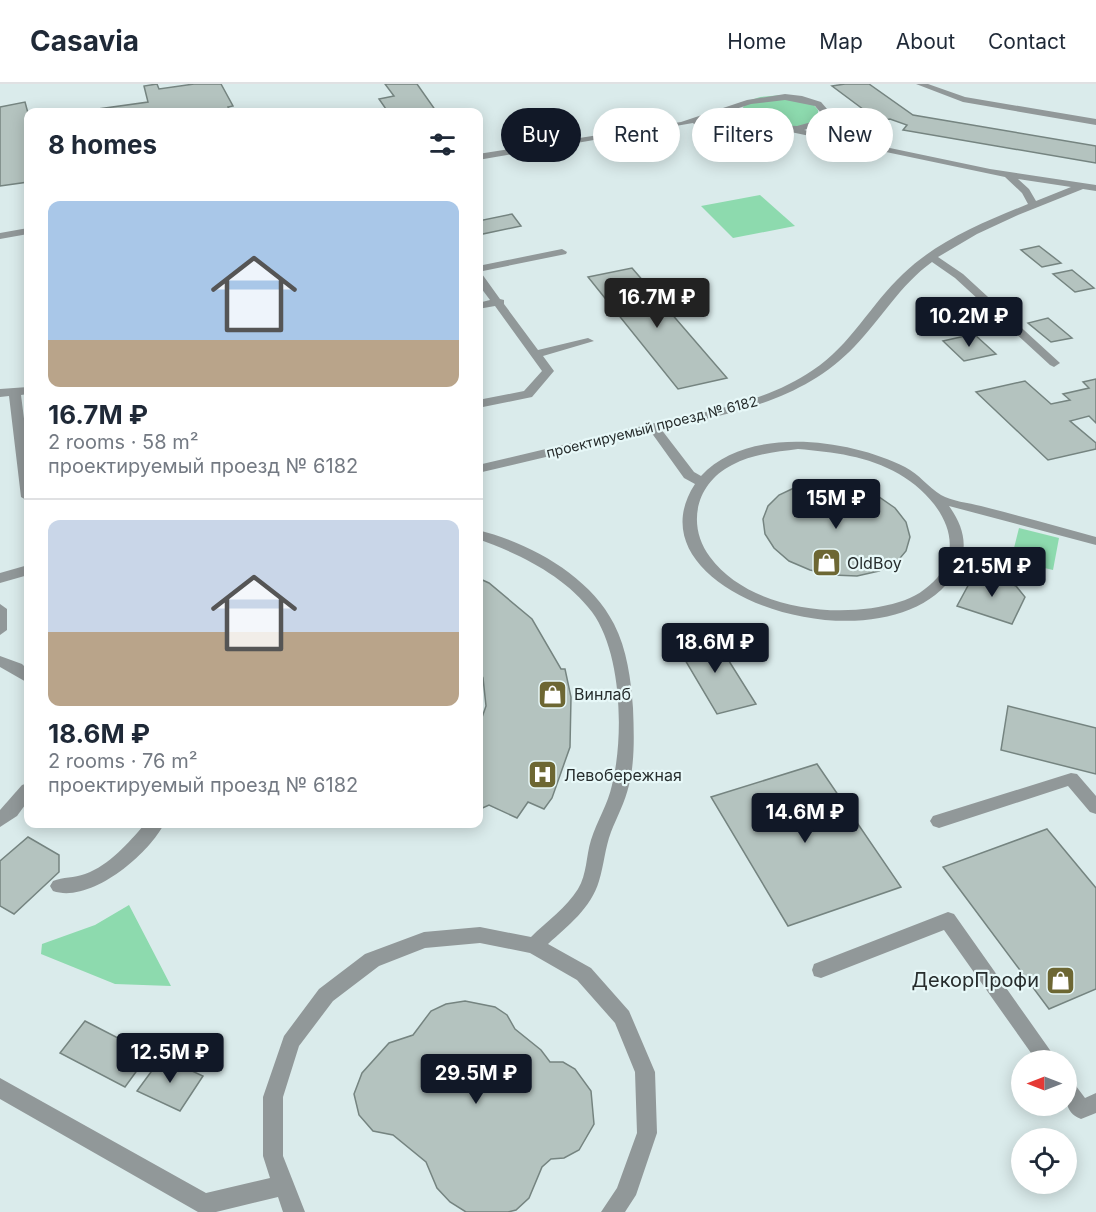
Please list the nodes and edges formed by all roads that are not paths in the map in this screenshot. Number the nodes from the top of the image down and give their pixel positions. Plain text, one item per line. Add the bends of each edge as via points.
1 (920, 84) edge
2 (766, 88) dead end
3 (798, 89) dead end
4 (745, 99) junction
5 (811, 100) junction
6 (736, 108) edge
7 (822, 108) edge
8 (1096, 122) edge
9 (682, 124) junction
10 (692, 124) edge
11 (893, 151) edge
12 (483, 156) edge
13 (1008, 176) junction
14 (1079, 187) junction
15 (1096, 188) edge
16 (1034, 205) junction
17 (24, 232) edge
18 (0, 236) edge
19 (562, 252) dead end
20 (932, 257) junction
21 (483, 268) edge
22 (483, 282) edge
23 (500, 302) junction
24 (483, 305) edge
25 (588, 341) dead end
26 (535, 354) junction
27 (1054, 363) dead end
28 (24, 392) edge
29 (0, 393) edge
30 (15, 393) junction
31 (483, 403) edge
32 (654, 428) junction
33 (24, 465) edge
34 (483, 468) edge
35 (702, 482) junction
36 (940, 499) junction
37 (483, 536) edge
38 (1096, 541) edge
39 (24, 571) edge
40 (0, 578) edge
41 (0, 609) edge
42 (0, 630) edge
43 (0, 661) edge
44 (24, 674) edge
45 (24, 795) edge
46 (1096, 807) edge
47 (0, 820) edge
48 (939, 821) dead end
49 (152, 828) edge
50 (59, 886) dead end
51 (534, 946) junction
52 (821, 970) dead end
53 (1040, 1050) edge
54 (0, 1088) edge
55 (1096, 1103) edge
56 (1077, 1104) edge
57 (284, 1185) junction
58 (294, 1212) edge
59 (612, 1212) edge

1 - 8 street via 963,99
2 - 4 street
3 - 5 street
4 - 5 street via 780,93
4 - 6 street
4 - 9 street
5 - 7 street
9 - 10 street
9 - 12 street
11 - 13 street
13 - 14 street
13 - 16 street
14 - 15 street
14 - 16 street, проектируемый проезд № 6182
16 - 20 street, проектируемый проезд № 6182 via 990,223
17 - 18 street
19 - 21 street
20 - 27 street via 959,276
20 - 32 street, проектируемый проезд № 6182 via 914,270 854,342 824,370 789,391 749,405
22 - 23 street
23 - 24 street
23 - 26 street
25 - 26 street
26 - 31 street via 548,371 528,393
28 - 30 street
29 - 30 street
30 - 33 street
32 - 34 street, проектируемый проезд № 6182
32 - 35 street via 689,475
35 - 36 street via 726,462 759,450 798,445 838,448 878,458 913,476
35 - 36 street via 689,506 690,535 706,563 737,588 779,607 826,616 874,615 914,603 944,582 958,555 956,526
36 - 38 street
37 - 51 street via 514,546 554,569 584,595 607,624 627,717 622,778 599,842 587,891
39 - 40 street
41 - 42 street
43 - 44 street
45 - 47 street
46 - 48 street via 1071,779
49 - 50 street via 127,856 102,874 80,886
51 - 57 street via 480,935 424,940 372,960 326,994 291,1042 273,1097 273,1156
51 - 59 street via 584,974 622,1017 645,1072 647,1133 625,1195
52 - 53 street via 948,920
54 - 57 street via 205,1204
55 - 56 street via 1081,1109
57 - 58 street

